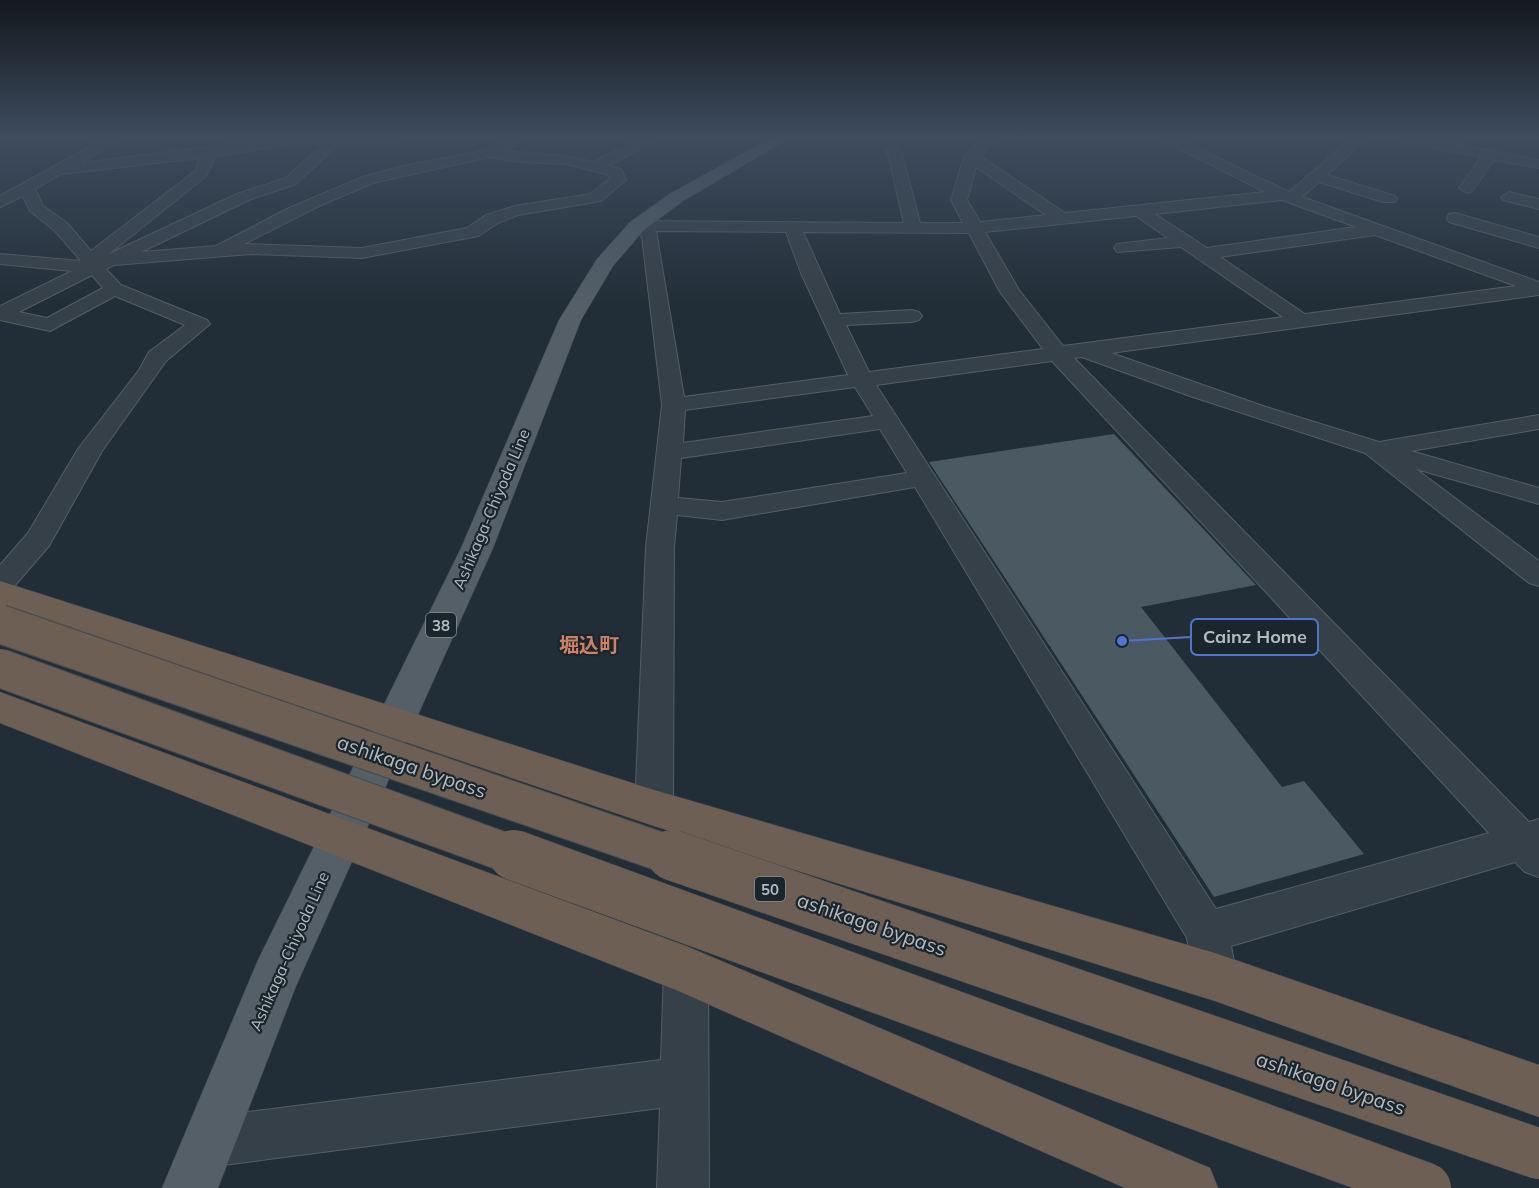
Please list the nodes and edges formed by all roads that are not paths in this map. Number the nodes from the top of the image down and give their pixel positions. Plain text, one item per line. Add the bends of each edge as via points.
1 (19, 193) edge
2 (30, 193) edge
3 (177, 193) edge
4 (256, 193) edge
5 (335, 193) edge
6 (602, 193) edge
7 (672, 193) edge
8 (905, 193) edge
9 (961, 193) edge
10 (1024, 193) edge
11 (1282, 193) edge
12 (1291, 193) edge
13 (1371, 193) edge
14 (1287, 196) junction
15 (1509, 197) dead end
16 (595, 198) junction
17 (1389, 199) dead end
18 (0, 202) edge
19 (1539, 204) edge
20 (1140, 211) junction
21 (635, 212) junction
22 (1491, 214) dead end
23 (1455, 218) dead end
24 (1062, 219) junction
25 (792, 226) junction
26 (913, 227) junction
27 (1539, 227) edge
28 (973, 228) junction
29 (1378, 230) junction
30 (1185, 241) junction
31 (1539, 243) edge
32 (1123, 248) dead end
33 (216, 252) junction
34 (1206, 256) junction
35 (0, 259) edge
36 (1179, 262) dead end
37 (97, 263) junction
38 (114, 289) junction
39 (1539, 289) edge
40 (912, 316) dead end
41 (834, 320) junction
42 (1302, 321) junction
43 (1071, 351) junction
44 (862, 380) junction
45 (674, 405) junction
46 (888, 421) junction
47 (1539, 422) edge
48 (1375, 450) junction
49 (670, 452) junction
50 (923, 478) junction
51 (1539, 496) edge
52 (665, 505) junction
53 (1539, 576) edge
54 (0, 584) edge
55 (0, 593) edge
56 (0, 624) edge
57 (0, 668) edge
58 (0, 707) edge
59 (393, 724) junction
60 (654, 808) junction
61 (339, 837) junction
62 (1534, 846) edge
63 (1207, 932) junction
64 (686, 970) junction
65 (1215, 977) junction
66 (684, 1081) junction
67 (1539, 1091) edge
68 (208, 1142) junction
69 (1539, 1154) edge
70 (190, 1188) edge
71 (682, 1188) edge
72 (1190, 1188) edge
73 (1426, 1188) edge

1 - 18 street
2 - 37 street via 36,208 62,227
3 - 37 street
4 - 37 street
5 - 33 street via 294,210
6 - 16 street
7 - 21 main road, Ashikaga-Chiyoda Line / 38
8 - 26 street
9 - 28 street via 959,200
10 - 24 street
11 - 14 street
12 - 14 street
13 - 17 street
14 - 20 street
14 - 29 street
15 - 19 street
16 - 21 street
16 - 33 street via 515,211 464,234 362,253 251,249
20 - 24 street
20 - 30 street
21 - 25 street
21 - 45 street via 650,235
21 - 59 main road, Ashikaga-Chiyoda Line / 38 via 570,320 477,548
22 - 27 street
23 - 31 street
24 - 28 street
25 - 26 street
25 - 41 street
26 - 28 street
28 - 43 street via 1010,292
29 - 34 street
29 - 39 street
30 - 32 street
30 - 34 street
33 - 37 street
34 - 36 street
34 - 42 street
35 - 37 street
37 - 38 street
37 - 38 street via 0,314 50,325
38 - 54 street via 200,324 157,357 90,449 39,538
39 - 42 street
40 - 41 street
41 - 44 street
42 - 43 street
43 - 44 street
43 - 48 street
43 - 62 street
44 - 45 street
44 - 46 street
45 - 49 street
46 - 49 street
46 - 50 street
47 - 48 street
48 - 51 street
48 - 53 street
49 - 52 street
50 - 52 street via 722,511
50 - 63 street
52 - 60 street via 660,547
55 - 59 highway
56 - 69 highway, ashikaga bypass / 50, bridge
57 - 73 highway, bridge
58 - 61 highway
59 - 60 highway
59 - 61 main road, Ashikaga-Chiyoda Line / 38
60 - 65 highway
61 - 64 highway
61 - 68 main road, Ashikaga-Chiyoda Line / 38
62 - 63 street
63 - 65 street
64 - 66 street
64 - 72 highway
65 - 67 highway
66 - 68 street
66 - 71 street
68 - 70 main road, Ashikaga-Chiyoda Line / 38

